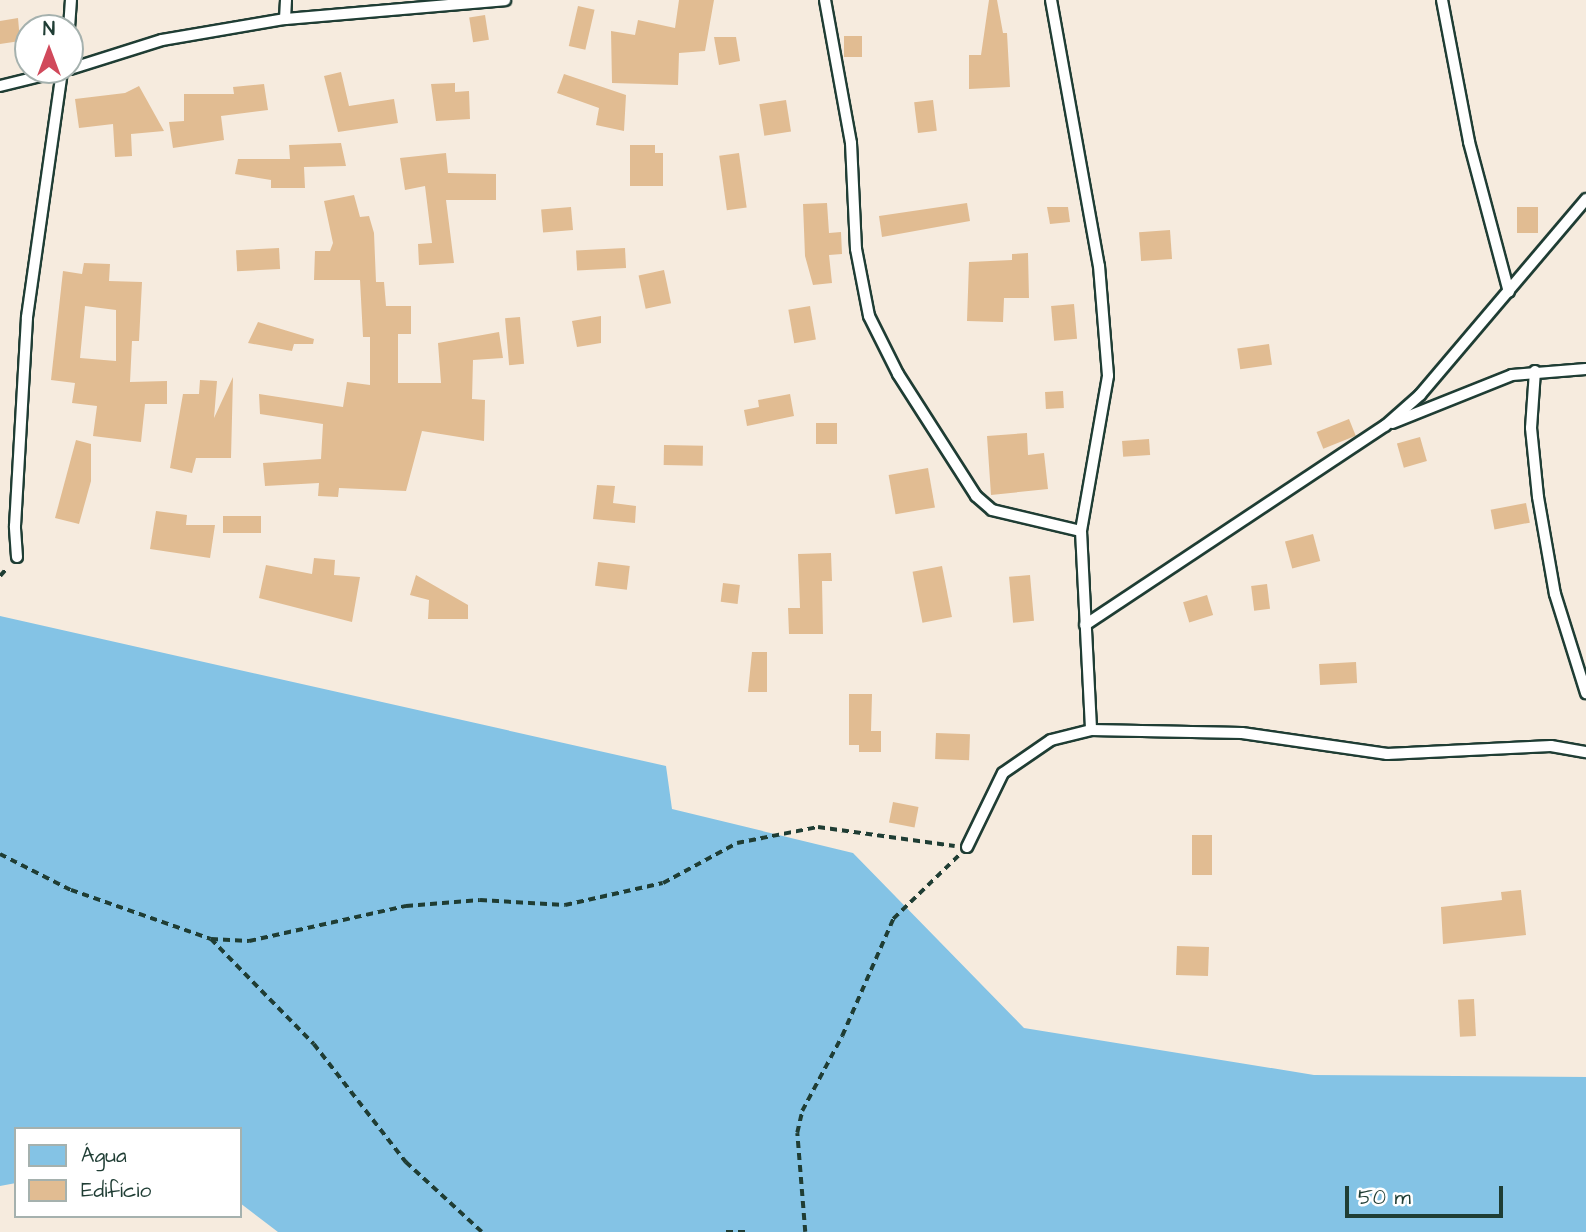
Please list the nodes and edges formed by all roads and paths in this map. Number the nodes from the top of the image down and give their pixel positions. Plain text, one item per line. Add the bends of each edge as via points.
1 (286, 0) edge
2 (505, 0) edge
3 (825, 0) edge
4 (1051, 0) edge
5 (1442, 0) edge
6 (285, 19) junction
7 (84, 64) edge
8 (63, 84) edge
9 (1586, 199) edge
10 (1508, 292) junction
11 (1586, 369) edge
12 (1535, 371) junction
13 (1385, 426) junction
14 (1081, 531) junction
15 (17, 557) dead end
16 (1085, 625) junction
17 (1586, 693) edge
18 (1091, 730) junction
19 (1586, 752) edge
20 (967, 847) junction
21 (0, 854) edge
22 (211, 939) junction
23 (482, 1232) edge
24 (726, 1232) edge
25 (745, 1232) edge
26 (805, 1232) edge

1 - 6 lane
2 - 6 lane
3 - 14 lane via 850,143 856,249 869,316 898,374 976,496 992,510
4 - 14 lane via 1099,267 1108,376
5 - 10 lane via 1469,142
6 - 7 lane via 162,40
8 - 15 lane via 27,317
9 - 10 lane
10 - 13 lane via 1420,395
11 - 12 lane
12 - 13 lane via 1512,375
12 - 17 lane via 1531,428 1538,497 1555,594
13 - 16 lane
14 - 16 lane
16 - 18 lane
18 - 19 lane via 1242,733 1387,754 1551,746
18 - 20 lane via 1051,740 1003,773
20 - 22 path via 818,827 737,843 663,883 565,905 480,900 406,906 248,941
20 - 26 path via 894,919 842,1036 802,1111 797,1133
21 - 22 path via 71,890
22 - 23 path via 314,1044 406,1162
24 - 25 path

